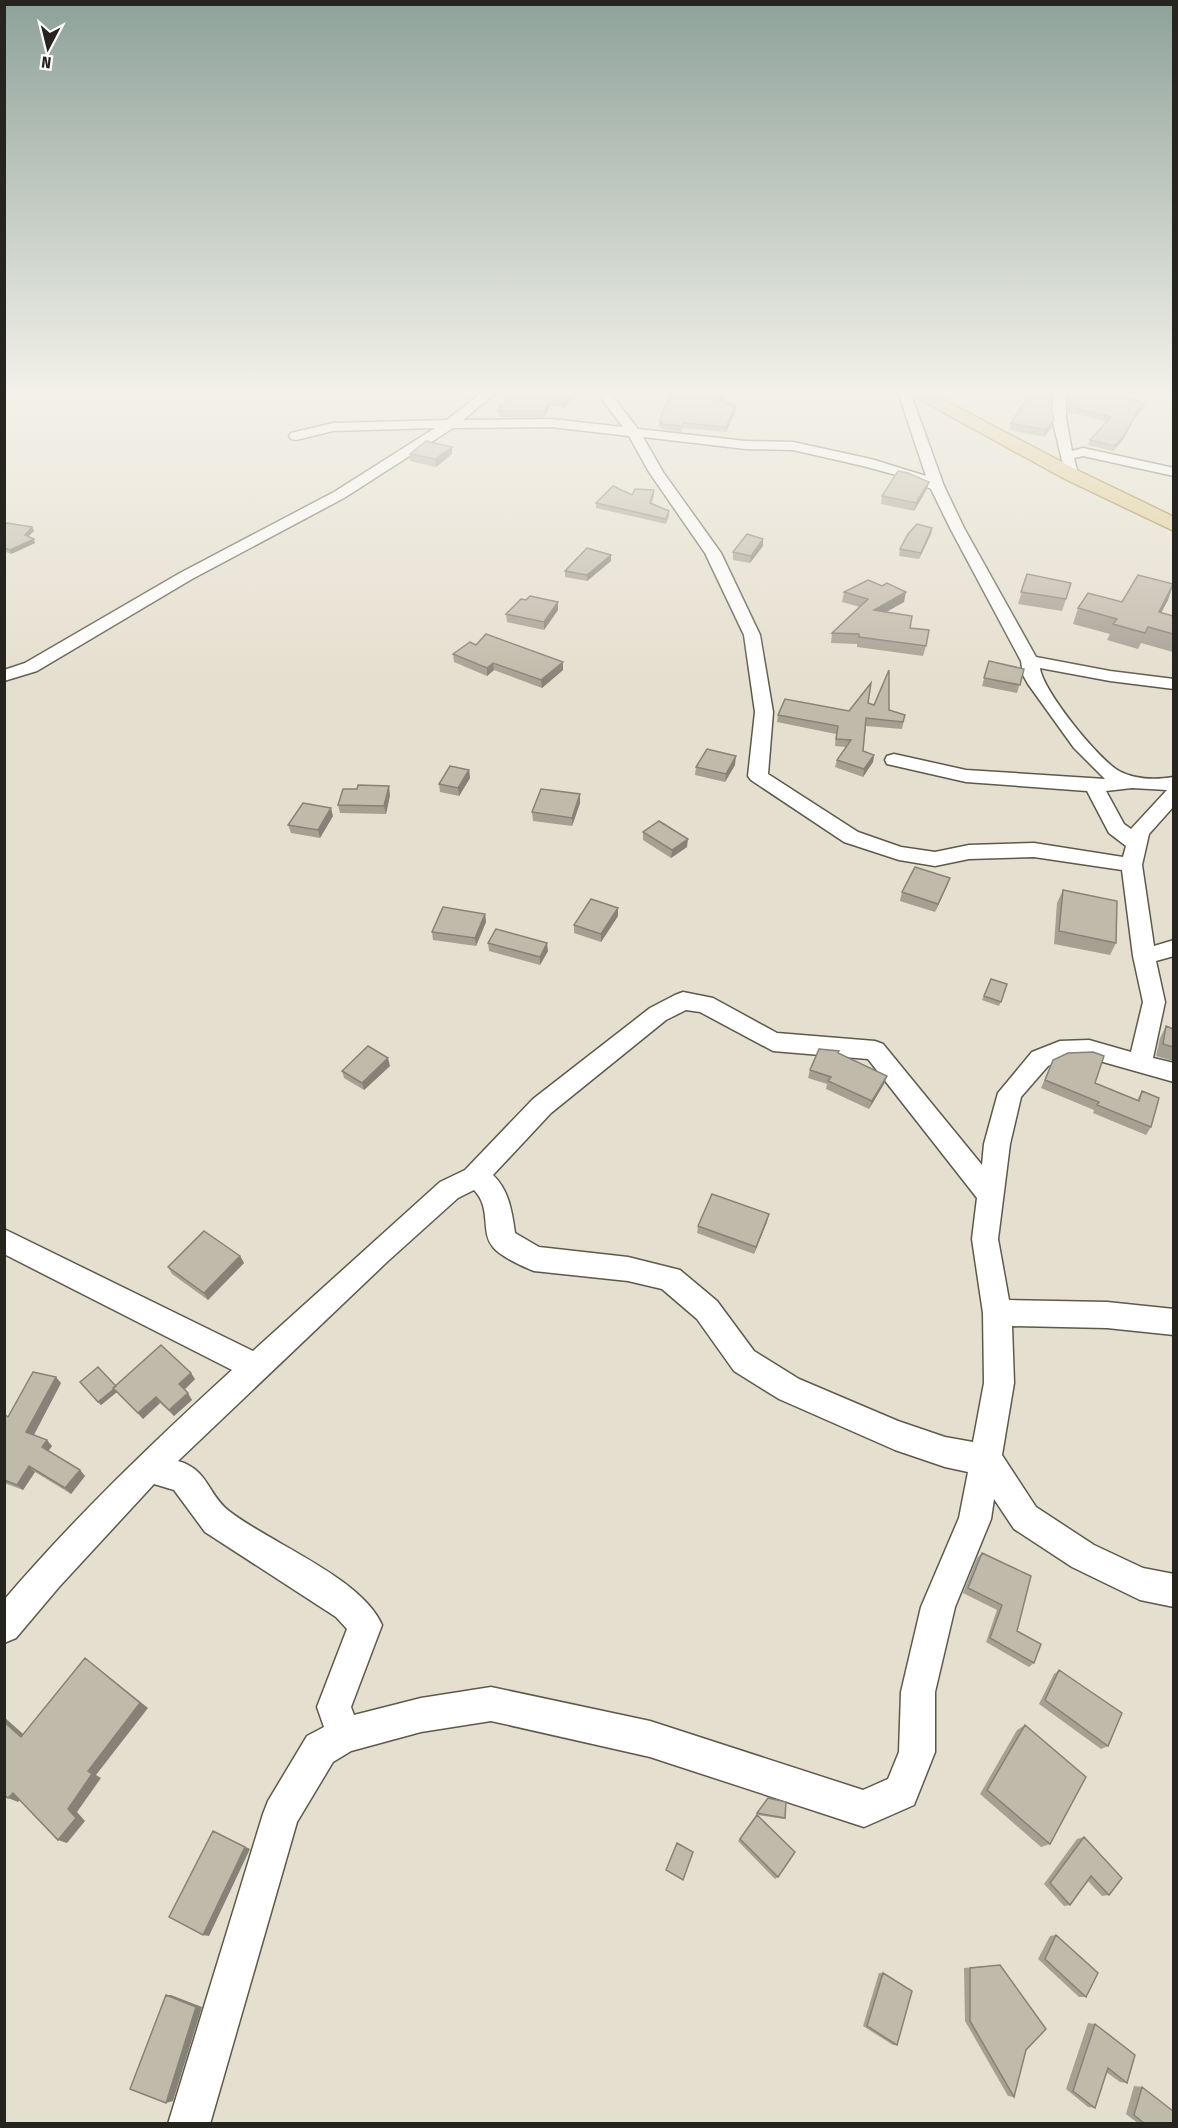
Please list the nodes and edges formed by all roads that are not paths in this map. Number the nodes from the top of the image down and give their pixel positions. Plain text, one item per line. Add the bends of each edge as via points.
1 (349, 488) edge
2 (667, 488) edge
3 (938, 488) edge
4 (1099, 488) edge
5 (1173, 525) edge
6 (1030, 661) junction
7 (4, 676) edge
8 (1173, 684) edge
9 (894, 760) dead end
10 (1130, 783) junction
11 (1173, 783) edge
12 (1094, 786) junction
13 (1173, 794) edge
14 (1135, 854) junction
15 (1173, 948) edge
16 (1144, 956) junction
17 (1140, 1063) junction
18 (1173, 1073) edge
19 (474, 1178) junction
20 (991, 1196) junction
21 (4, 1241) edge
22 (997, 1312) junction
23 (1173, 1322) edge
24 (256, 1367) junction
25 (987, 1460) junction
26 (149, 1467) junction
27 (1173, 1591) edge
28 (4, 1626) edge
29 (344, 1735) junction
30 (189, 2124) edge

1 - 7 street via 186,576 31,667
2 - 14 street via 712,553 752,635 764,712 758,776 851,837 898,854 935,860 969,852 1034,850
3 - 6 street
4 - 5 main road
6 - 8 street
6 - 10 street via 1032,675 1060,718 1107,772
9 - 12 street via 966,776
10 - 11 street
10 - 12 street
12 - 14 street
13 - 14 street via 1139,832
14 - 16 street
15 - 16 street
16 - 17 street via 1154,1002
17 - 18 street
17 - 20 street via 1089,1049 1060,1050 1040,1059 1010,1093 997,1144
19 - 20 street via 542,1107 658,1014 683,1001 705,1004 773,1042 875,1050
19 - 24 street via 449,1190
19 - 25 street via 484,1182 497,1199 503,1239 534,1259 628,1269 670,1279 707,1310 744,1360 789,1389 895,1435 945,1452
20 - 22 street via 985,1239
21 - 24 street
22 - 23 street via 1107,1315
22 - 25 street via 999,1383
24 - 26 street
25 - 27 street via 1025,1518 1083,1556 1140,1584
25 - 29 street via 975,1518 935,1618 918,1692 917,1752 901,1792 864,1809 650,1738 491,1704
26 - 28 street
26 - 29 street via 184,1478 216,1521 348,1605 365,1625 334,1707
29 - 30 street via 320,1749 281,1814

